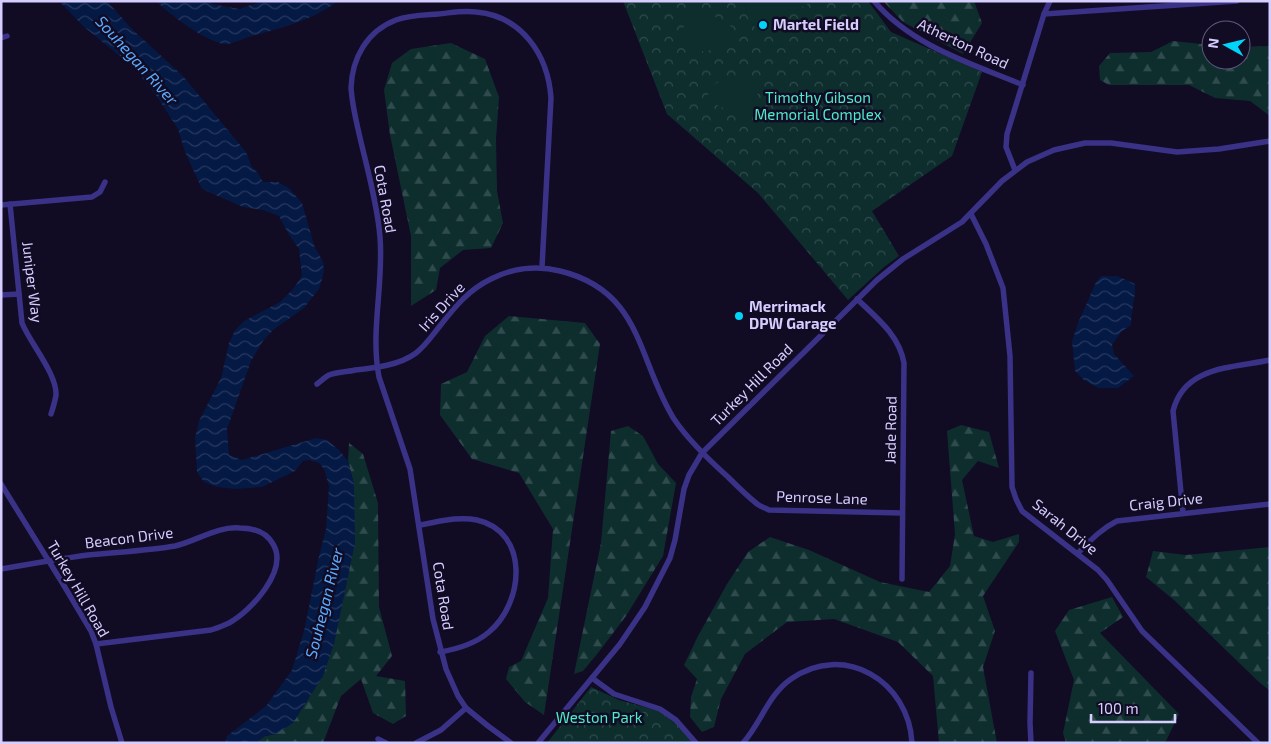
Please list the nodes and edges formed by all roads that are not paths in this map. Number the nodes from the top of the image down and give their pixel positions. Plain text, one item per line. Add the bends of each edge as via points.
1 (874, 1) edge
2 (1050, 1) edge
3 (1237, 1) edge
4 (1044, 14) junction
5 (1023, 85) junction
6 (1270, 141) edge
7 (1015, 170) junction
8 (105, 182) dead end
9 (10, 204) junction
10 (1, 205) edge
11 (971, 214) junction
12 (542, 267) junction
13 (18, 294) junction
14 (1, 295) edge
15 (857, 299) junction
16 (1270, 360) edge
17 (377, 367) junction
18 (317, 384) dead end
19 (51, 414) dead end
20 (702, 453) junction
21 (1, 484) edge
22 (1270, 504) edge
23 (902, 513) junction
24 (1183, 513) junction
25 (419, 525) junction
26 (1078, 553) junction
27 (48, 561) junction
28 (1, 569) edge
29 (902, 579) dead end
30 (96, 644) junction
31 (440, 652) junction
32 (1031, 672) dead end
33 (592, 678) junction
34 (466, 708) junction
35 (378, 739) dead end
36 (122, 743) edge
37 (386, 743) edge
38 (416, 743) edge
39 (511, 743) edge
40 (538, 743) edge
41 (696, 743) edge
42 (743, 743) edge
43 (912, 743) edge
44 (1031, 743) edge
45 (1258, 743) edge

1 - 5 street, Atherton Road via 913,37
2 - 4 street
3 - 4 street
4 - 5 street
5 - 7 street via 1006,140
6 - 7 street, Turkey Hill Road via 1187,152 1111,143 1085,144 1054,150
7 - 11 street, Turkey Hill Road
8 - 9 street via 100,192 92,196
9 - 10 street
9 - 13 street, Juniper Way
11 - 15 street, Turkey Hill Road via 888,271
11 - 26 street, Sarah Drive via 1003,288 1010,356 1012,487 1022,511
12 - 17 street, Iris Drive via 503,274 480,285 459,302 416,353 404,360
12 - 17 street, Cota Road via 551,98 547,70 539,52 520,30 485,13 412,16 388,24 363,46 352,71 351,88 379,223
12 - 20 street, Iris Drive via 583,278 615,301 634,327 675,419
13 - 14 street
13 - 19 street, Juniper Way via 25,331 53,379 56,394
15 - 20 street, Turkey Hill Road
15 - 23 street, Jade Road via 895,338 901,350 904,377
16 - 24 street via 1206,373 1183,387 1176,398 1173,411
17 - 18 street, Iris Drive via 329,376
17 - 25 street, Cota Road via 410,469
20 - 23 street, Penrose Lane via 757,505 769,510
20 - 33 street, Turkey Hill Road via 684,489 675,540 659,581 638,619
21 - 27 street, Turkey Hill Road
22 - 24 street, Craig Drive
23 - 29 street, Jade Road
24 - 26 street, Craig Drive via 1117,521 1094,535
25 - 31 street, Cota Road via 432,619
25 - 31 street via 462,519 488,524 508,541 516,567 514,592 503,617 474,642
26 - 45 street, Sarah Drive via 1107,580 1142,631
27 - 28 street, Beacon Drive
27 - 30 street, Turkey Hill Road via 88,625
27 - 30 street, Beacon Drive via 176,546 233,528 259,531 274,545 276,564 270,582 245,611 228,623 211,630
30 - 36 street, Turkey Hill Road
31 - 34 street, Cota Road via 451,682
32 - 44 street
33 - 40 street, Turkey Hill Road
33 - 41 street via 614,694 665,712
34 - 38 street via 441,730
34 - 39 street, Cota Road
35 - 37 street
42 - 43 street via 785,684 808,670 836,665 863,670 899,698 907,715

